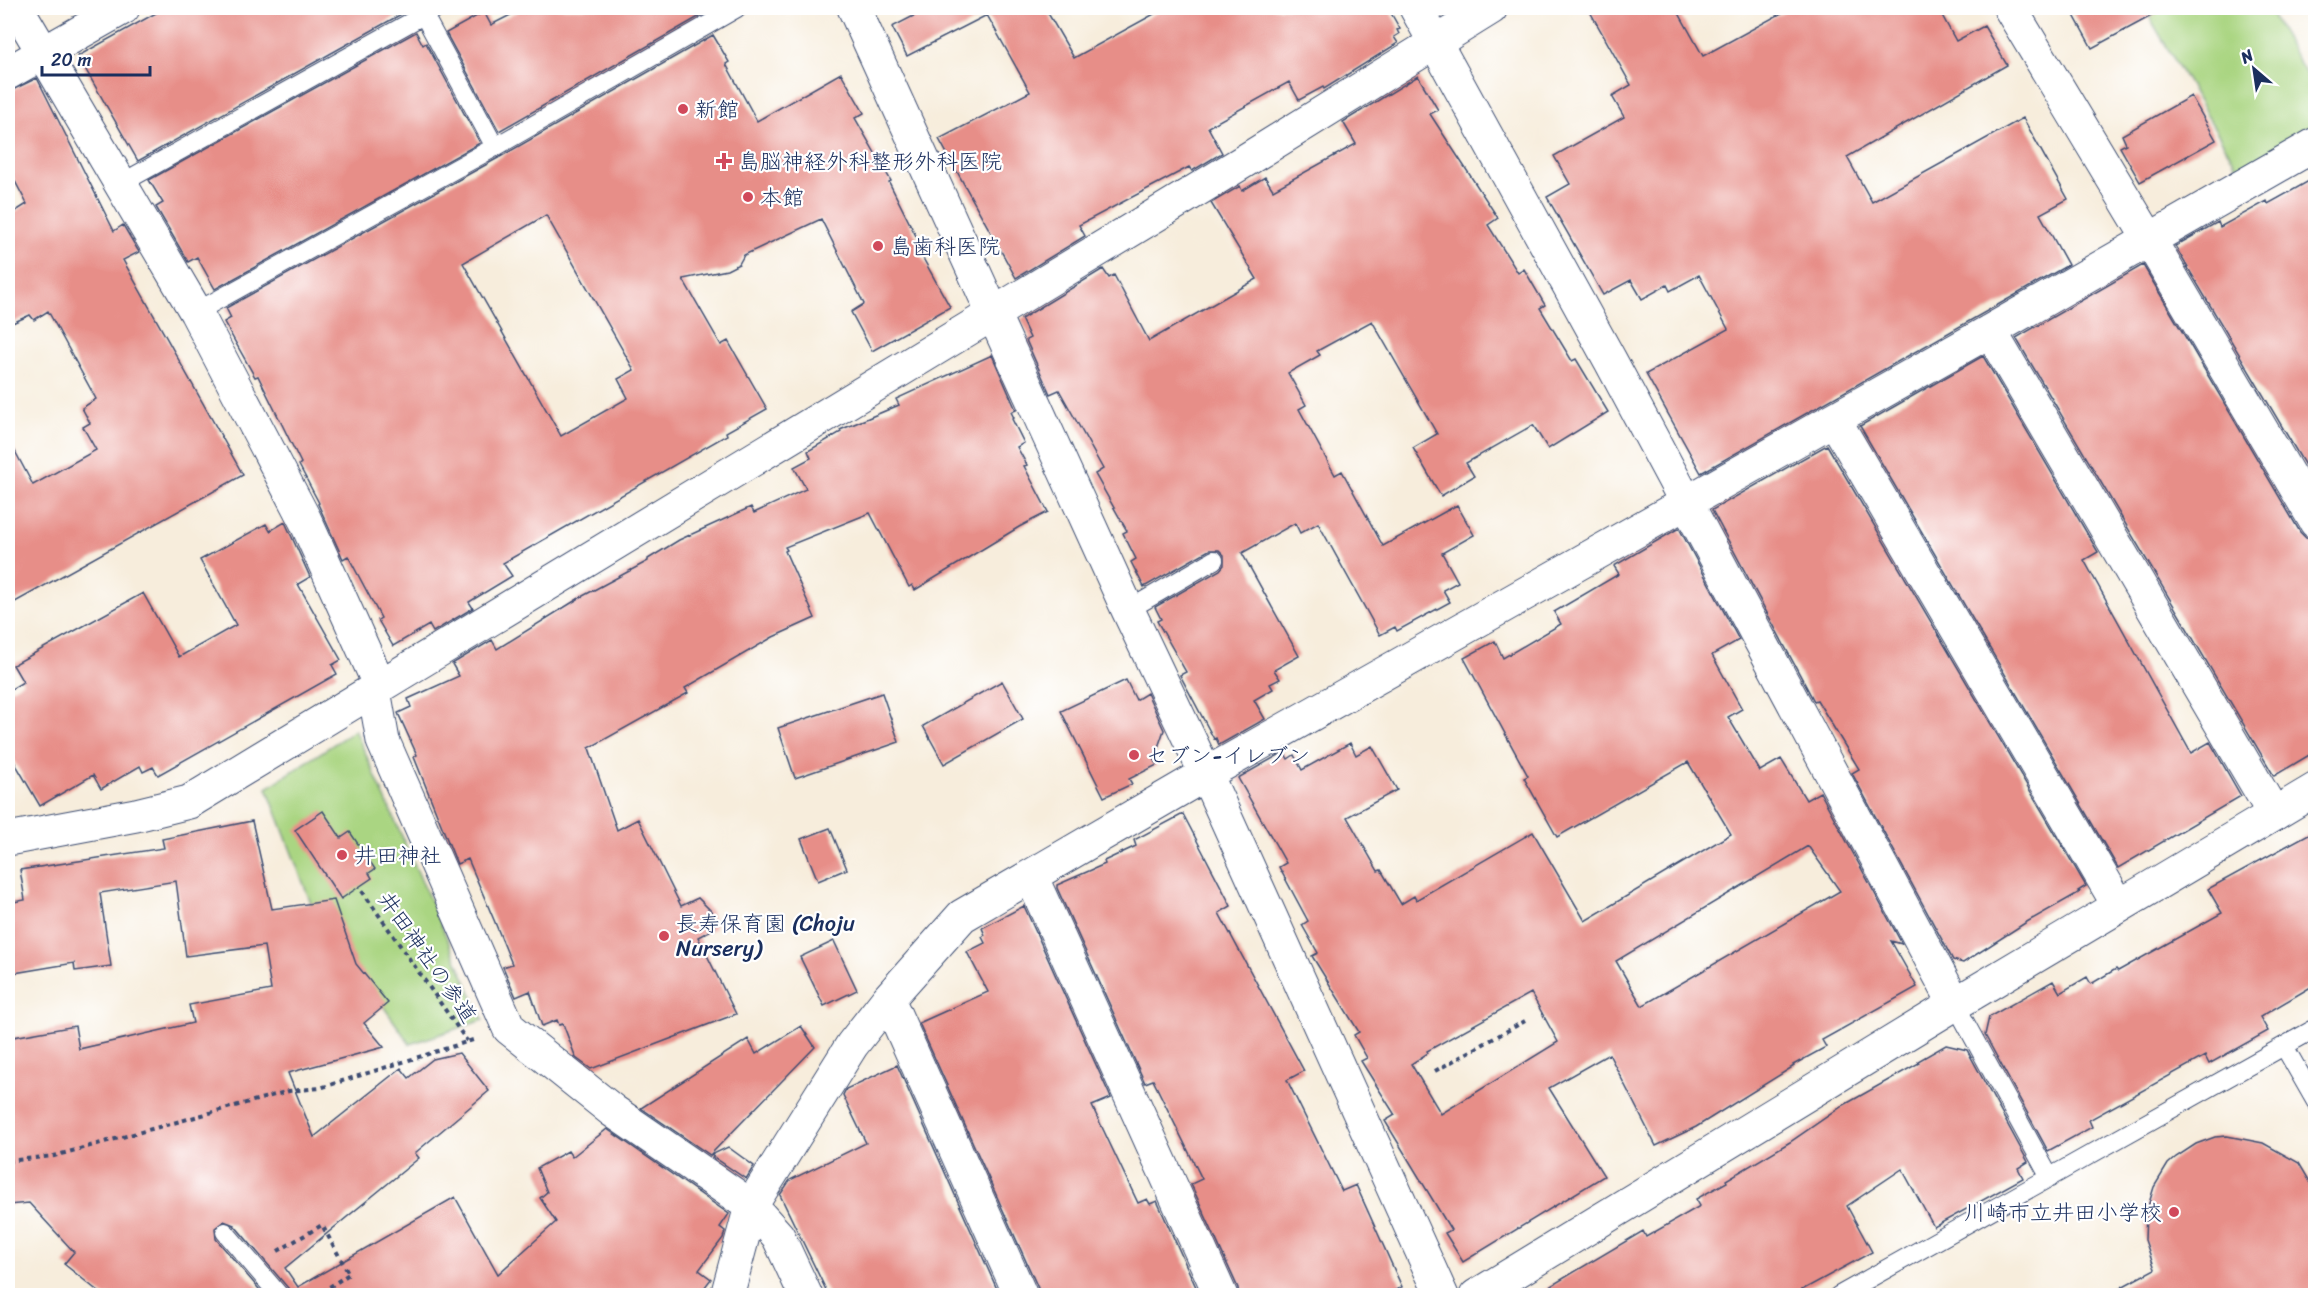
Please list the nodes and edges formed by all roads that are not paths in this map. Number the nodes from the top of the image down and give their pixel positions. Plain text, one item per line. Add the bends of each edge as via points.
1 (17, 8) edge
2 (123, 8) edge
3 (737, 8) edge
4 (854, 8) edge
5 (1416, 8) edge
6 (1491, 8) edge
7 (2010, 8) edge
8 (427, 10) edge
9 (1435, 43) junction
10 (44, 53) junction
11 (8, 73) edge
12 (2316, 144) edge
13 (495, 147) junction
14 (120, 184) junction
15 (2149, 238) junction
16 (196, 312) junction
17 (992, 314) junction
18 (1990, 331) junction
19 (1834, 419) junction
20 (1685, 501) junction
21 (2316, 522) edge
22 (1214, 560) dead end
23 (1128, 610) junction
24 (377, 688) junction
25 (1206, 774) junction
26 (2316, 789) edge
27 (2274, 814) junction
28 (8, 839) edge
29 (1031, 876) junction
30 (2119, 906) junction
31 (888, 999) junction
32 (1955, 1004) junction
33 (2316, 1028) edge
34 (2284, 1046) junction
35 (2316, 1102) edge
36 (2050, 1178) junction
37 (751, 1206) junction
38 (225, 1232) dead end
39 (280, 1296) edge
40 (727, 1296) edge
41 (806, 1296) edge
42 (1021, 1296) edge
43 (1221, 1296) edge
44 (1442, 1296) edge
45 (1476, 1296) edge
46 (1838, 1296) edge

1 - 10 street
2 - 10 street
3 - 13 lane
4 - 17 street
5 - 9 street
6 - 9 street
7 - 15 street
8 - 13 lane
8 - 14 lane
9 - 17 street
9 - 20 street
10 - 11 street
10 - 14 street
12 - 15 street
13 - 16 lane
14 - 16 street
15 - 18 street
15 - 21 street
16 - 24 street via 305,520
17 - 23 street
17 - 24 street
18 - 19 street
18 - 27 street
19 - 20 street
19 - 30 street
20 - 25 street
20 - 32 street
22 - 23 lane
23 - 25 street
24 - 28 street via 189,802
24 - 37 street via 383,741 509,1028 613,1111
25 - 29 street
25 - 44 street
26 - 27 street
27 - 30 street
29 - 31 street via 962,916
29 - 43 street
30 - 32 street
31 - 37 street via 852,1045
31 - 42 street
32 - 36 lane
32 - 45 street
33 - 34 lane
34 - 35 lane
34 - 36 lane
36 - 46 lane
37 - 40 street
37 - 41 street via 778,1236
38 - 39 lane

